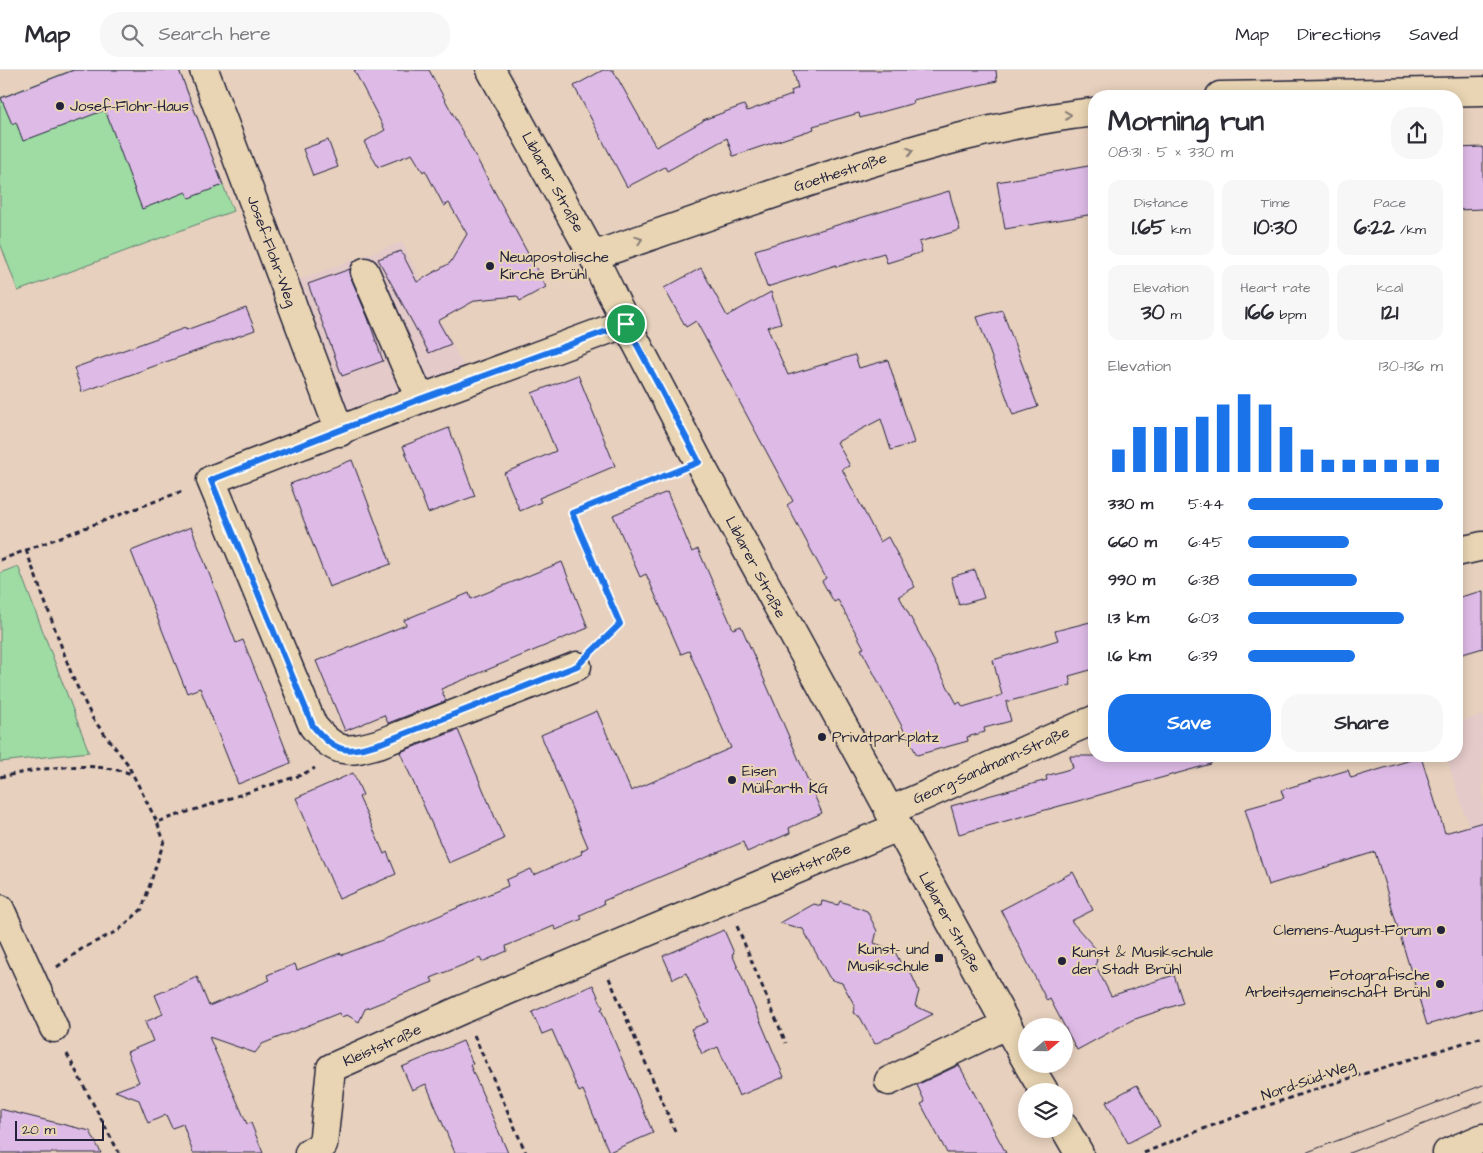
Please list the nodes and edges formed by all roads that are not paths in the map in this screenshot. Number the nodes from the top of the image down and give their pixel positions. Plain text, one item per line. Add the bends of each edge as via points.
1 (204, 70) edge
2 (491, 70) edge
3 (1463, 91) edge
4 (1483, 91) edge
5 (1088, 113) edge
6 (593, 256) junction
7 (365, 272) dead end
8 (626, 324) junction
9 (420, 399) junction
10 (340, 432) junction
11 (1483, 546) edge
12 (1463, 550) edge
13 (577, 666) road end
14 (1088, 722) edge
15 (893, 819) junction
16 (0, 909) edge
17 (1006, 1025) junction
18 (54, 1028) road end
19 (1018, 1046) edge
20 (888, 1082) dead end
21 (1071, 1138) edge
22 (1483, 1138) edge
23 (319, 1150) edge
24 (1079, 1153) edge
25 (1447, 1153) edge

1 - 10 street, Josef-Flohr-Weg
2 - 6 street, Liblarer Straße
3 - 4 street
6 -> 5 street, Goethestraße via 892,156 970,135
6 - 8 street, Liblarer Straße
7 - 9 street
8 - 9 street
8 - 15 street, Liblarer Straße
9 - 10 street
10 - 13 street via 211,480 313,726 326,742 353,750 381,743
11 - 12 street
14 - 15 street, Georg-Sandmann-Straße via 1028,747
15 - 17 street, Liblarer Straße
15 - 23 street, Kleiststraße via 725,898 331,1068
16 - 18 street
17 - 19 street, Liblarer Straße
17 - 20 street
21 - 24 street
22 - 25 street

